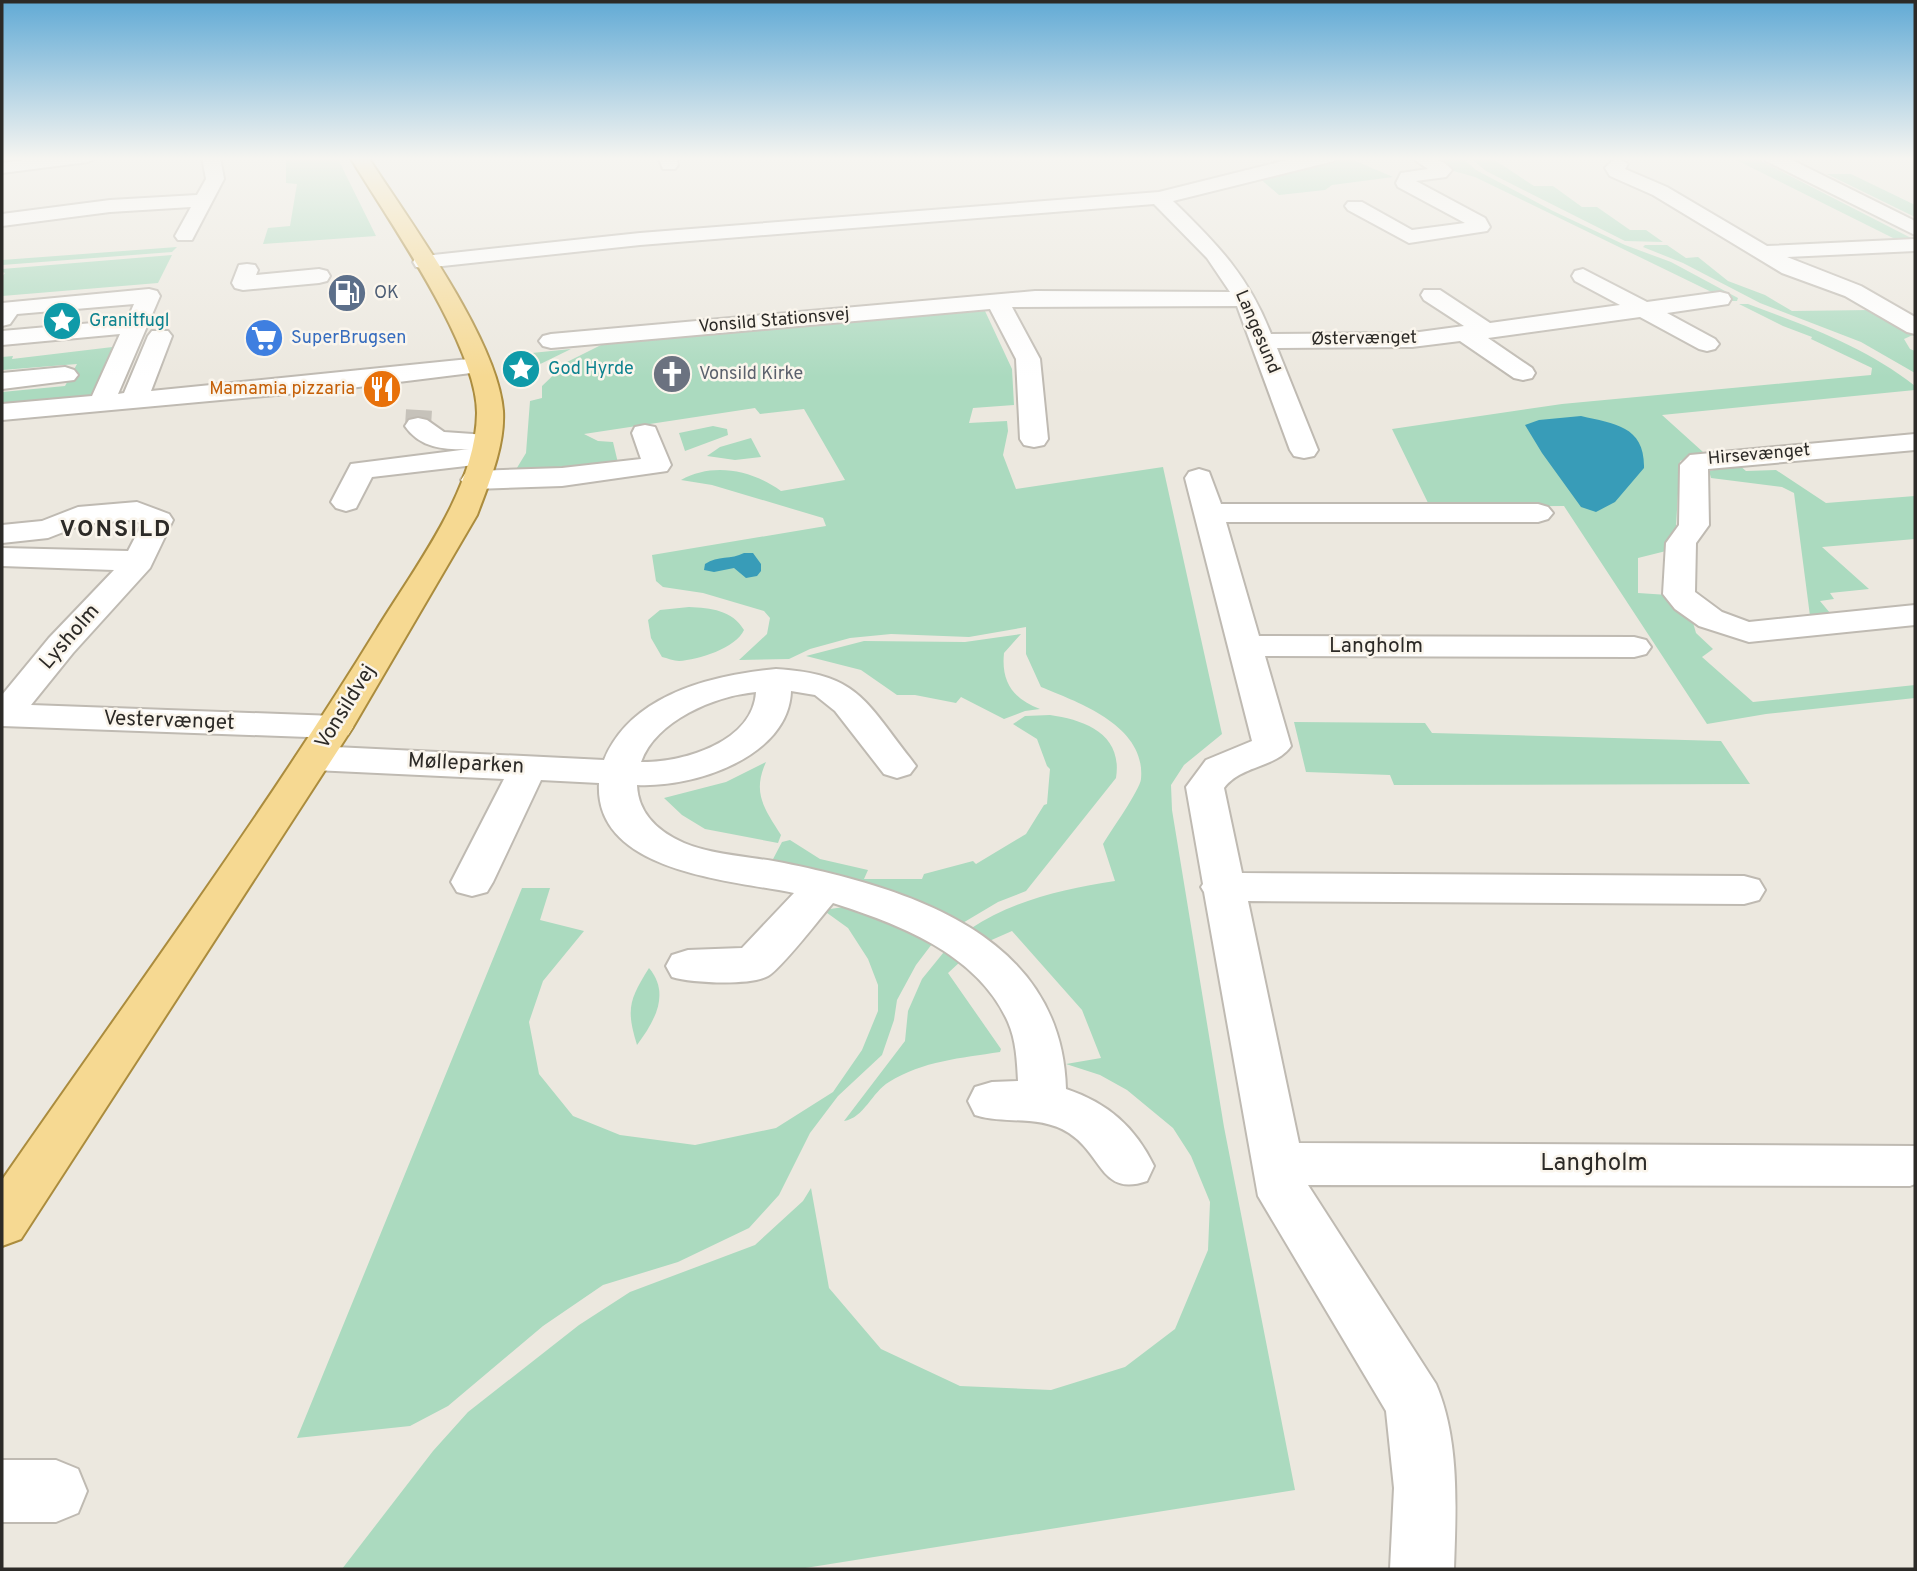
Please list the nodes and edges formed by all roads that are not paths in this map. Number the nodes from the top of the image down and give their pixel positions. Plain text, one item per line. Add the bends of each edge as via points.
1 (188, 230) edge
2 (404, 230) edge
3 (691, 230) edge
4 (1191, 230) edge
5 (1397, 230) edge
6 (1462, 230) edge
7 (1726, 230) edge
8 (185, 236) dead end
9 (1915, 245) edge
10 (1763, 252) junction
11 (424, 262) junction
12 (247, 270) dead end
13 (319, 276) dead end
14 (1583, 276) dead end
15 (1432, 295) dead end
16 (1246, 299) junction
17 (1720, 299) dead end
18 (998, 301) junction
19 (1643, 309) junction
20 (2, 319) edge
21 (136, 326) junction
22 (1915, 327) edge
23 (1476, 333) junction
24 (160, 335) dead end
25 (2, 338) edge
26 (551, 341) dead end
27 (1262, 341) junction
28 (1707, 344) dead end
29 (420, 372) junction
30 (1523, 373) dead end
31 (65, 375) dead end
32 (483, 376) junction
33 (2, 381) edge
34 (448, 393) dead end
35 (134, 401) junction
36 (101, 404) junction
37 (2, 412) edge
38 (645, 433) dead end
39 (1034, 439) dead end
40 (1915, 442) edge
41 (1304, 450) dead end
42 (482, 459) junction
43 (346, 502) dead end
44 (1538, 513) dead end
45 (2, 534) edge
46 (2, 557) edge
47 (139, 561) junction
48 (1915, 615) edge
49 (1244, 646) junction
50 (1634, 647) dead end
51 (774, 680) junction
52 (3, 715) edge
53 (325, 742) junction
54 (897, 766) dead end
55 (528, 768) junction
56 (618, 774) junction
57 (472, 882) dead end
58 (824, 887) junction
59 (1222, 887) junction
60 (1744, 890) dead end
61 (688, 966) dead end
62 (992, 1101) dead end
63 (1042, 1101) junction
64 (1277, 1164) junction
65 (1910, 1165) dead end
66 (1129, 1166) dead end
67 (2, 1223) edge
68 (1422, 1569) edge

1 - 8 street
2 - 11 main road, Vonsildvej
3 - 11 street
4 - 16 street, Langesund via 1215,254
5 - 6 street via 1409,237
7 - 10 street
9 - 10 street
10 - 22 street via 1790,268 1853,291
11 - 32 main road, Vonsildvej via 468,338
12 - 13 street via 243,283
14 - 19 street
15 - 23 street
16 - 18 street, Vonsild Stationsvej
16 - 27 street, Langesund
17 - 19 street, Østervænget
18 - 26 street, Vonsild Stationsvej
18 - 39 street via 1028,359
19 - 23 street, Østervænget
19 - 28 street
20 - 21 street via 10,307 149,296
21 - 25 street
21 - 36 street
23 - 27 street, Østervænget via 1382,341
23 - 30 street
24 - 35 street
27 - 41 street, Langesund
29 - 32 street
29 - 35 street
29 - 42 street via 418,418 425,435
31 - 33 street
32 - 34 street
32 - 42 main road, Vonsildvej via 490,412
35 - 36 street
36 - 37 street
38 - 42 street via 657,465 562,477
40 - 48 street, Hirsevænget via 1700,461 1694,465 1694,525 1681,543 1679,594 1693,610 1724,626 1749,632
42 - 43 street via 360,470
42 - 53 main road, Vonsildvej via 462,515
44 - 49 street via 1204,495
45 - 47 street, Lysholm via 48,529 78,516 137,511 158,520
46 - 47 street
47 - 52 street, Lysholm
49 - 50 street, Langholm
49 - 59 street via 1272,746 1219,768 1205,787
51 - 54 street via 810,681 830,690 855,711
51 - 56 street via 713,691 661,715 625,752
51 - 56 street, Mølleparken via 776,699 768,719 750,738 723,755 666,772
52 - 53 street, Vestervænget
53 - 55 street, Mølleparken
53 - 67 main road, Vonsildvej
55 - 56 street, Mølleparken
55 - 57 street
56 - 58 street via 618,797 628,820 648,840 677,856
58 - 61 street via 754,964
58 - 63 street via 890,906 950,932 989,963 1031,1021 1042,1057
59 - 60 street
59 - 64 street
62 - 63 street
63 - 66 street via 1095,1123 1115,1142
64 - 65 street, Langholm
64 - 68 street via 1284,1196 1415,1404 1425,1488

